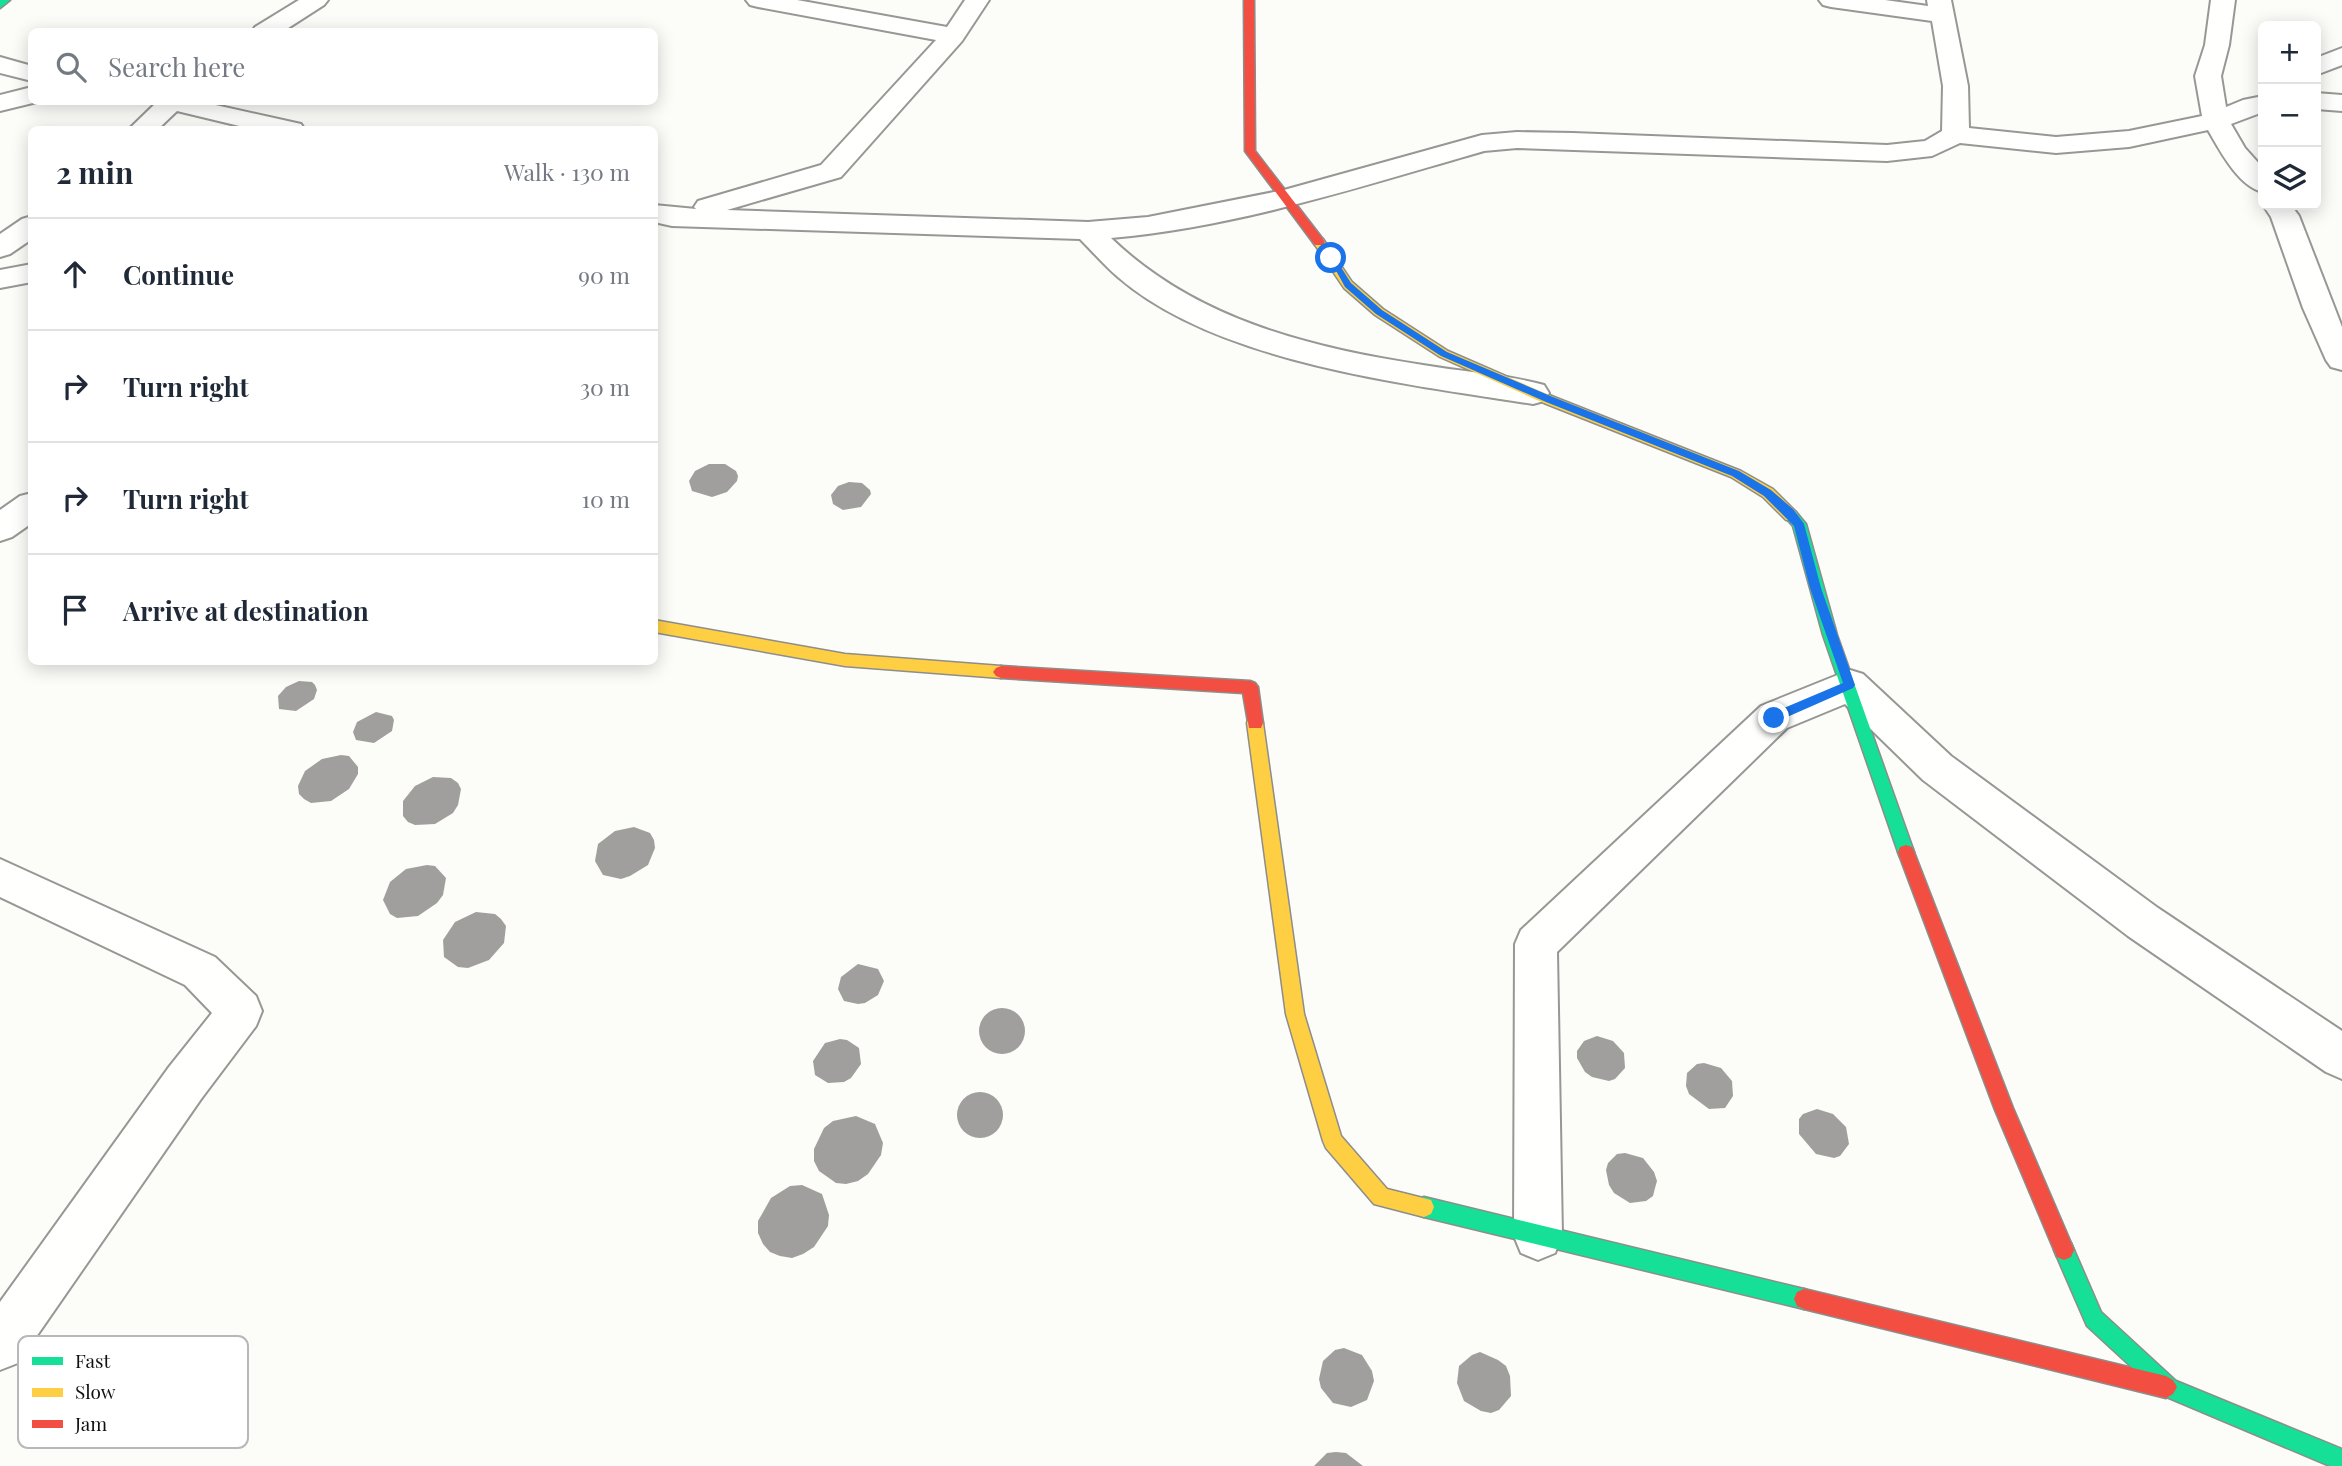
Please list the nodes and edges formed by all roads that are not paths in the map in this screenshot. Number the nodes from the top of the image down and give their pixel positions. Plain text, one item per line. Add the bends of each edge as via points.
1 (5, 0) edge
2 (316, 0) edge
3 (758, 0) edge
4 (977, 0) edge
5 (1249, 0) edge
6 (1831, 0) edge
7 (2223, 0) edge
8 (0, 5) edge
9 (1941, 8) edge
10 (270, 28) edge
11 (953, 36) junction
12 (2342, 55) edge
13 (0, 65) edge
14 (2321, 66) edge
15 (28, 73) edge
16 (28, 96) edge
17 (2321, 101) edge
18 (2258, 102) edge
19 (0, 103) edge
20 (2342, 103) edge
21 (169, 105) edge
22 (185, 105) edge
23 (2216, 121) junction
24 (145, 126) edge
25 (275, 126) edge
26 (1955, 135) junction
27 (2258, 178) edge
28 (1288, 198) junction
29 (2281, 210) edge
30 (660, 216) edge
31 (28, 228) edge
32 (1088, 231) junction
33 (0, 248) edge
34 (2342, 360) edge
35 (1533, 393) junction
36 (28, 508) edge
37 (0, 528) edge
38 (658, 627) edge
39 (1850, 685) junction
40 (0, 877) edge
41 (2342, 1057) edge
42 (1538, 1236) junction
43 (0, 1345) edge
44 (2169, 1388) junction
45 (2342, 1460) edge

1 - 8 street
2 - 10 street
3 - 11 street
4 - 11 street
5 - 28 street via 1250,151
6 - 9 street
7 - 23 street via 2208,76
9 - 26 street via 1957,100
11 - 30 street via 831,171
12 - 14 street
13 - 15 street
16 - 19 street
17 - 20 street
18 - 23 street
21 - 24 street
22 - 25 street
23 - 26 street via 2129,139 2056,145
23 - 27 street via 2234,152
26 - 28 street via 1932,148 1887,153 1562,141 1482,143
28 - 32 street via 1148,226
28 - 35 street via 1348,285 1379,312 1444,354
29 - 34 street
30 - 32 street
31 - 33 street
32 - 35 street via 1149,287 1204,319 1298,349 1389,370
35 - 39 street via 1736,474 1790,513 1799,524 1819,600
36 - 37 street
38 - 42 street via 845,660 1250,687 1295,1014 1333,1141 1381,1197
39 - 41 street via 1937,768 2143,922
39 - 42 street via 1774,718 1536,944
39 - 44 street via 1936,936 2094,1319
40 - 43 street via 200,971 240,1011
42 - 44 street
44 - 45 street

